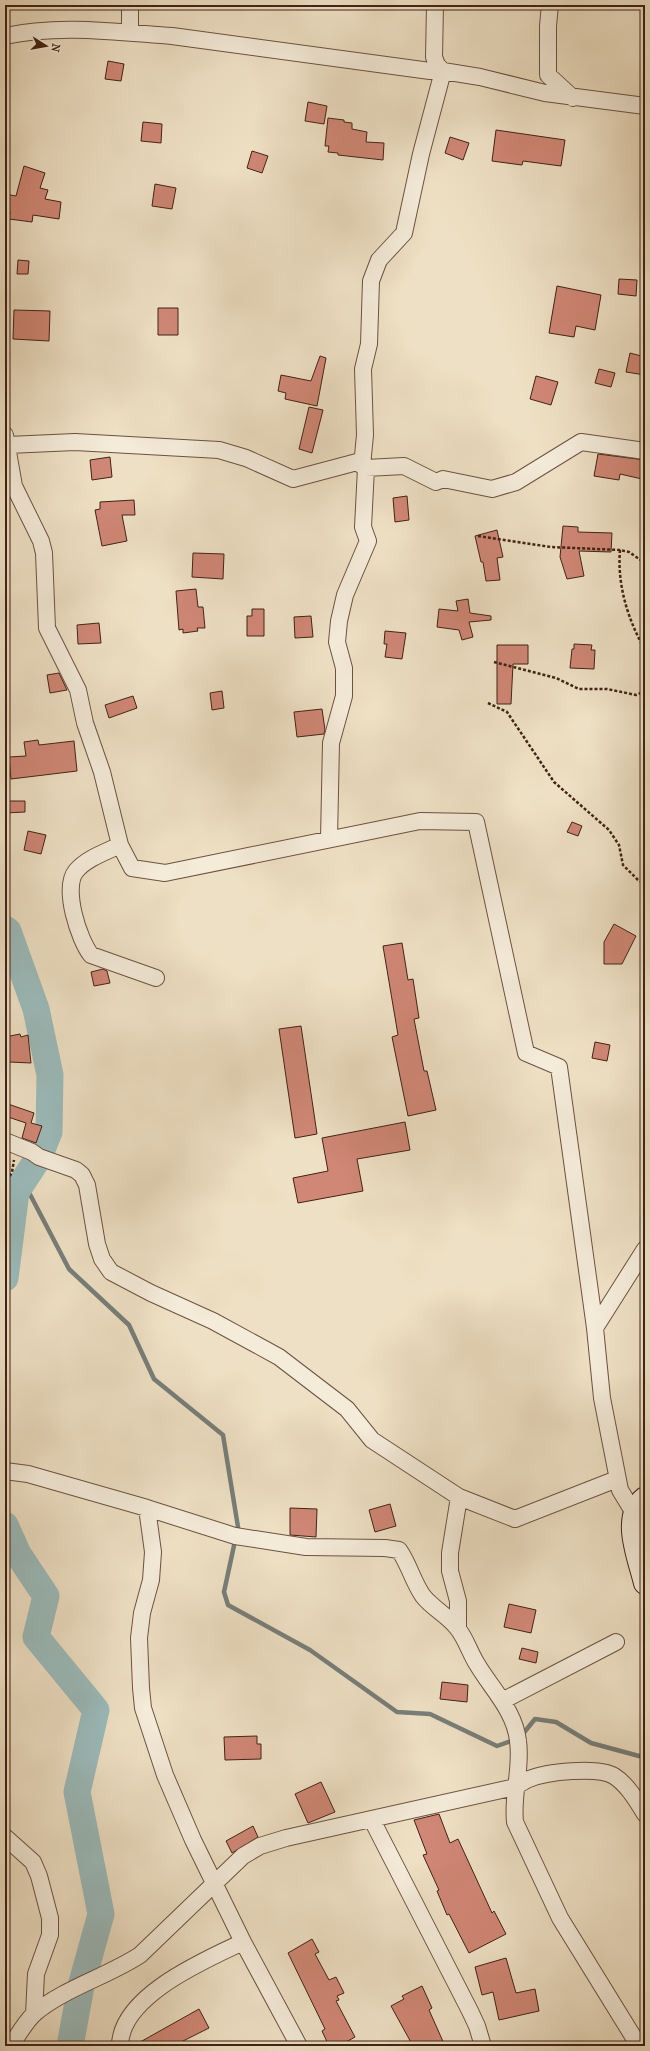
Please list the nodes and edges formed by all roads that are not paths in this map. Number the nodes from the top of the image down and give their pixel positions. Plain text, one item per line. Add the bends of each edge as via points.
1 (130, 5) edge
2 (435, 5) edge
3 (550, 5) edge
4 (130, 33) junction
5 (5, 36) edge
6 (442, 71) junction
7 (573, 98) junction
8 (645, 106) edge
9 (7, 440) edge
10 (645, 451) edge
11 (364, 467) junction
12 (329, 839) junction
13 (120, 845) junction
14 (156, 978) dead end
15 (11, 1144) edge
16 (645, 1249) edge
17 (596, 1328) junction
18 (5, 1471) edge
19 (618, 1479) junction
20 (459, 1497) junction
21 (640, 1506) edge
22 (147, 1508) junction
23 (645, 1583) edge
24 (458, 1629) junction
25 (616, 1642) dead end
26 (502, 1701) junction
27 (515, 1787) junction
28 (645, 1814) edge
29 (372, 1820) junction
30 (5, 1837) edge
31 (214, 1884) junction
32 (243, 1942) junction
33 (34, 2014) junction
34 (11, 2046) edge
35 (120, 2046) edge
36 (299, 2046) edge
37 (483, 2046) edge
38 (638, 2046) edge

1 - 4 street
2 - 6 street via 434,57
3 - 7 street via 548,75
4 - 5 street via 61,30
4 - 6 street via 172,36
6 - 7 street
6 - 11 street via 404,233 379,260 371,281 369,344 363,369
7 - 8 street
9 - 11 street via 219,450 246,458 293,479 357,462
9 - 13 street via 14,486 41,541 44,553 47,628 78,690 85,724 102,772
10 - 11 street via 581,442 516,482 492,489 443,479 436,482 404,466
11 - 12 street via 363,527 368,541 345,595 339,620 337,642 344,668 344,696 331,743
12 - 13 street via 165,873 132,868
12 - 17 street via 420,821 476,822 526,1053 559,1067
13 - 14 street via 75,872 70,890 72,905 85,947 91,955
15 - 20 street via 76,1170 82,1175 87,1185 97,1244 102,1259 111,1272 151,1294 213,1321 279,1357 347,1409 372,1440
16 - 17 street
17 - 19 street via 602,1398
18 - 22 street via 28,1474
19 - 20 street via 515,1519
19 - 21 street via 620,1490
20 - 24 street via 450,1553 450,1571 458,1601
21 - 23 street via 633,1532
22 - 24 street via 236,1536 306,1547 399,1550 423,1595
22 - 31 street via 153,1552 151,1580 142,1613 139,1638 143,1708 165,1775
24 - 26 street via 477,1664
25 - 26 street
26 - 27 street via 518,1739 520,1764
27 - 28 street via 528,1779 544,1775 604,1771 627,1787
27 - 29 street
27 - 38 street via 515,1822 525,1846 560,1918
29 - 31 street via 260,1846 243,1856
29 - 37 street via 478,2026
30 - 33 street via 33,1862 50,1918 50,1935 36,1974
31 - 32 street
31 - 33 street via 140,1956
32 - 35 street via 194,1965 147,1997 128,2019
32 - 36 street
33 - 34 street

